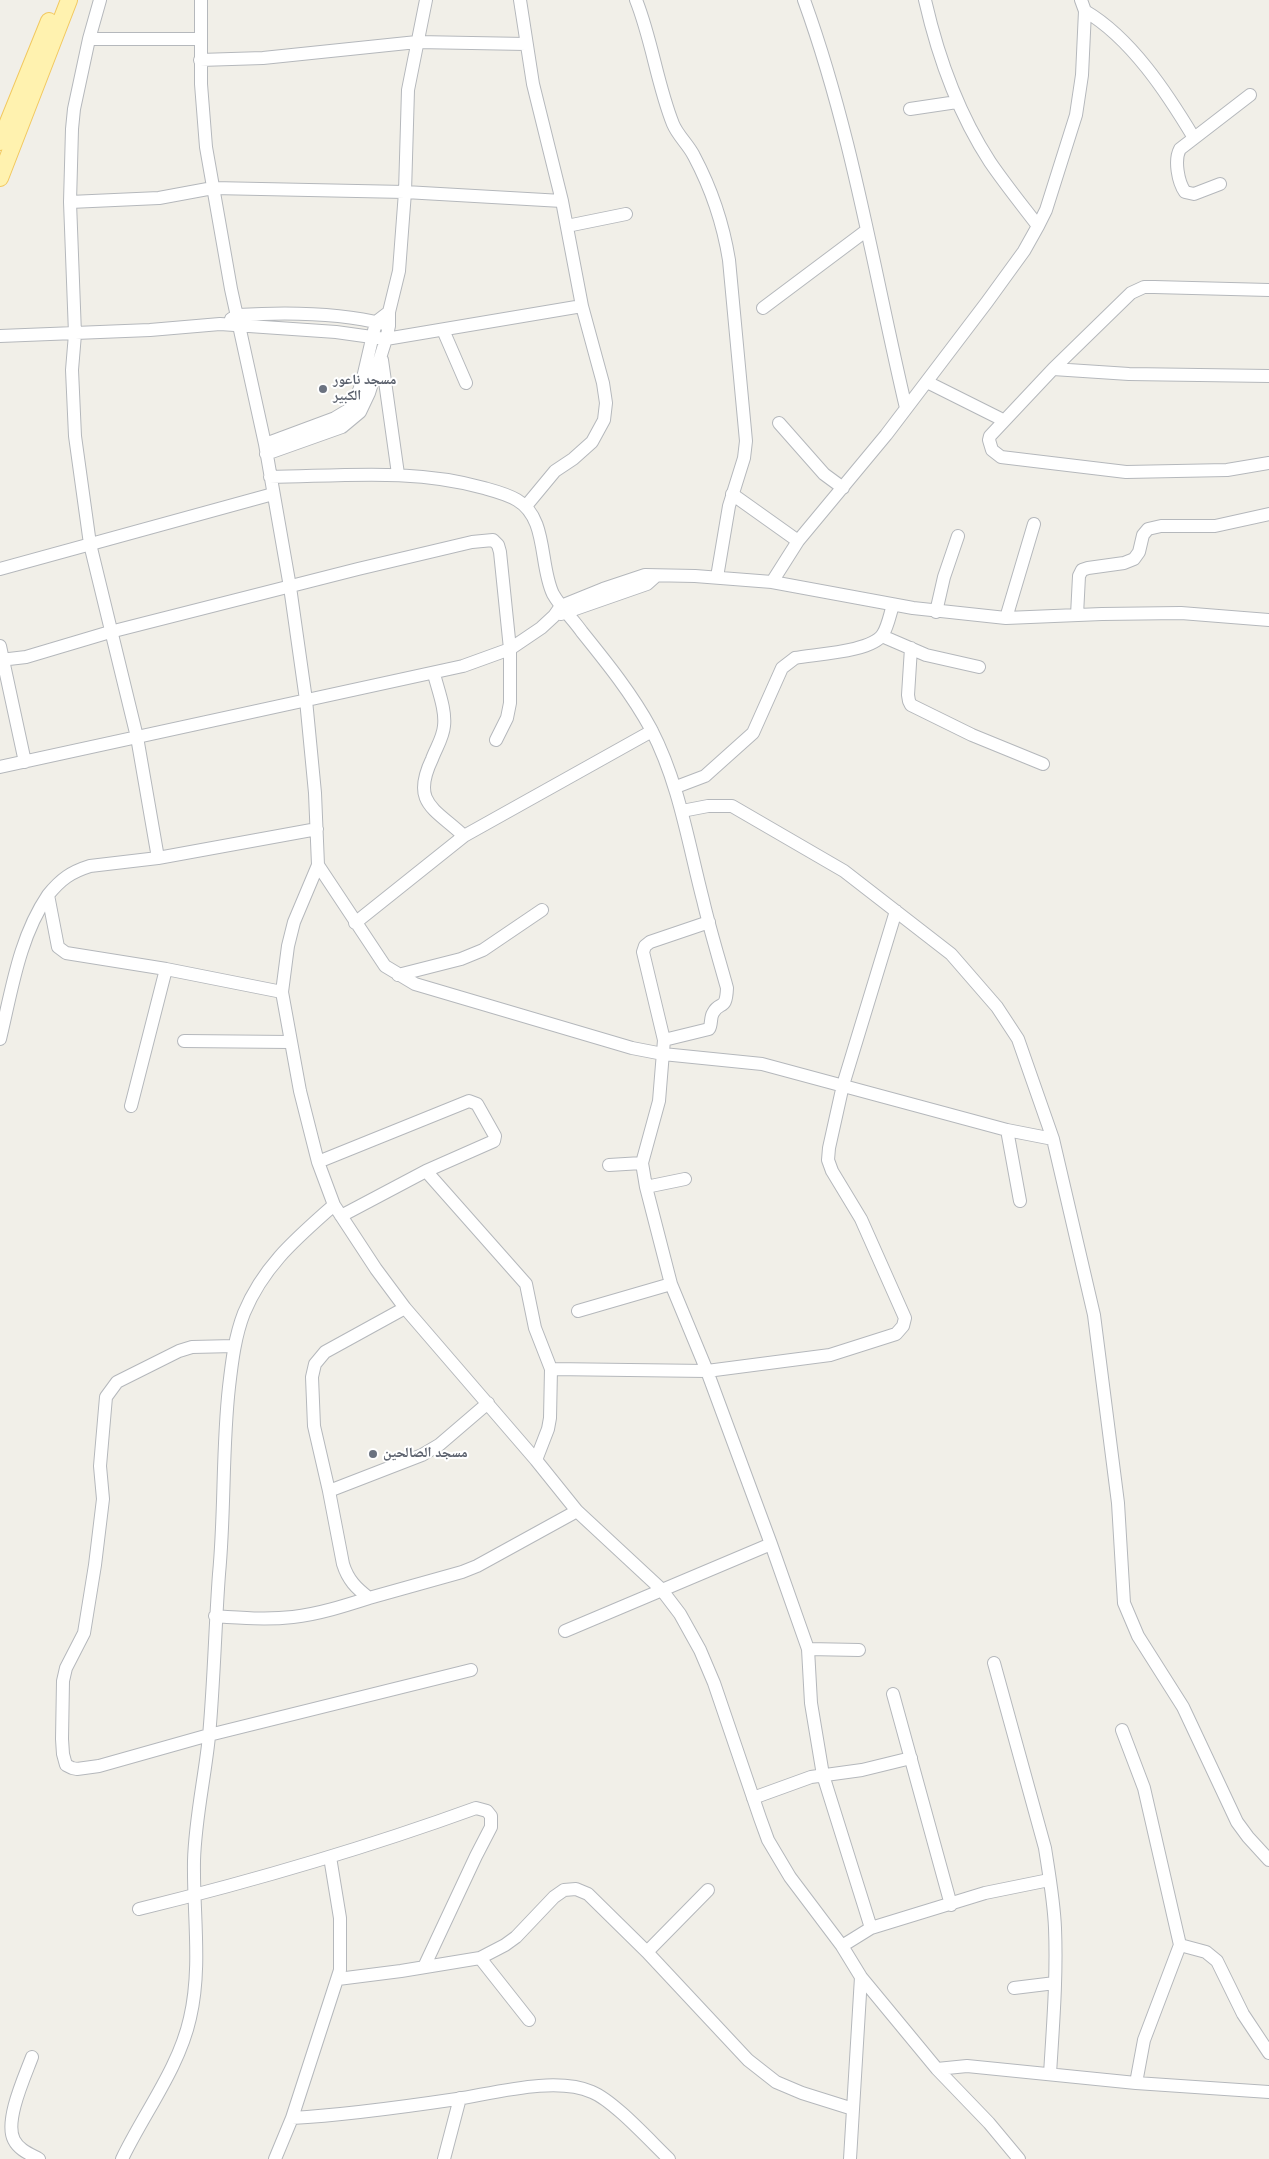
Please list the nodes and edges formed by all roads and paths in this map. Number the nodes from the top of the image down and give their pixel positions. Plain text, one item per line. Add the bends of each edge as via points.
1 (58, 0) edge
2 (69, 0) edge
3 (100, 0) edge
4 (201, 0) edge
5 (426, 0) edge
6 (520, 0) edge
7 (636, 0) edge
8 (804, 0) edge
9 (926, 0) edge
10 (1083, 6) edge
11 (89, 39) junction
12 (200, 39) junction
13 (417, 42) junction
14 (526, 44) junction
15 (200, 60) junction
16 (1250, 95) dead end
17 (957, 102) junction
18 (910, 109) dead end
19 (1194, 138) junction
20 (0, 142) edge
21 (0, 178) edge
22 (1220, 184) dead end
23 (213, 188) junction
24 (404, 192) junction
25 (562, 201) junction
26 (70, 202) junction
27 (626, 214) dead end
28 (567, 226) junction
29 (1038, 226) junction
30 (867, 230) junction
31 (1269, 290) edge
32 (582, 306) junction
33 (762, 308) dead end
34 (389, 312) junction
35 (240, 321) junction
36 (376, 322) junction
37 (389, 326) junction
38 (444, 330) junction
39 (75, 334) junction
40 (0, 336) edge
41 (401, 336) junction
42 (372, 337) junction
43 (386, 339) junction
44 (381, 354) junction
45 (1053, 369) junction
46 (1269, 376) edge
47 (927, 382) junction
48 (466, 383) dead end
49 (906, 408) junction
50 (1004, 420) junction
51 (779, 423) dead end
52 (266, 449) junction
53 (1269, 463) edge
54 (398, 474) junction
55 (270, 478) junction
56 (843, 488) junction
57 (272, 494) junction
58 (732, 494) junction
59 (526, 506) junction
60 (1269, 514) edge
61 (1034, 524) dead end
62 (958, 536) dead end
63 (798, 541) junction
64 (90, 544) junction
65 (0, 569) edge
66 (717, 577) junction
67 (772, 582) junction
68 (290, 587) junction
69 (893, 605) junction
70 (561, 612) junction
71 (936, 612) junction
72 (1077, 615) junction
73 (1006, 618) junction
74 (1269, 620) edge
75 (110, 632) junction
76 (882, 636) junction
77 (0, 646) edge
78 (911, 648) junction
79 (510, 649) junction
80 (2, 660) edge
81 (979, 667) dead end
82 (434, 674) junction
83 (306, 700) junction
84 (652, 731) junction
85 (137, 737) junction
86 (496, 740) dead end
87 (25, 762) junction
88 (1043, 764) dead end
89 (0, 767) edge
90 (676, 787) junction
91 (682, 811) junction
92 (317, 829) junction
93 (464, 836) junction
94 (158, 858) junction
95 (318, 865) junction
96 (48, 895) junction
97 (542, 910) dead end
98 (896, 911) junction
99 (709, 922) junction
100 (356, 923) junction
101 (166, 969) junction
102 (398, 975) junction
103 (282, 992) junction
104 (0, 1039) edge
105 (664, 1040) junction
106 (184, 1041) dead end
107 (290, 1042) junction
108 (663, 1054) junction
109 (843, 1085) junction
110 (131, 1106) dead end
111 (1007, 1130) junction
112 (1053, 1139) junction
113 (318, 1162) junction
114 (642, 1163) junction
115 (609, 1165) dead end
116 (426, 1171) junction
117 (685, 1179) dead end
118 (646, 1187) junction
119 (1020, 1201) dead end
120 (334, 1205) junction
121 (341, 1216) junction
122 (671, 1284) junction
123 (405, 1308) junction
124 (578, 1311) dead end
125 (234, 1346) junction
126 (550, 1369) junction
127 (707, 1371) junction
128 (488, 1403) junction
129 (536, 1460) junction
130 (329, 1491) junction
131 (577, 1511) junction
132 (771, 1544) junction
133 (661, 1589) junction
134 (368, 1598) junction
135 (215, 1616) junction
136 (565, 1631) dead end
137 (808, 1649) junction
138 (859, 1650) dead end
139 (994, 1663) dead end
140 (471, 1670) dead end
141 (893, 1694) dead end
142 (1122, 1730) dead end
143 (209, 1735) junction
144 (911, 1758) junction
145 (823, 1775) junction
146 (753, 1798) junction
147 (330, 1857) junction
148 (1269, 1860) edge
149 (1049, 1880) junction
150 (708, 1890) dead end
151 (195, 1895) junction
152 (951, 1905) junction
153 (139, 1909) dead end
154 (871, 1928) junction
155 (1180, 1945) junction
156 (842, 1946) junction
157 (648, 1952) junction
158 (480, 1958) junction
159 (424, 1968) junction
160 (862, 1977) junction
161 (338, 1979) junction
162 (1055, 1983) junction
163 (1014, 1988) dead end
164 (529, 2020) dead end
165 (1269, 2053) edge
166 (32, 2056) dead end
167 (937, 2069) junction
168 (1050, 2074) junction
169 (1136, 2083) junction
170 (1269, 2092) edge
171 (460, 2098) junction
172 (853, 2109) junction
173 (292, 2118) junction
174 (39, 2159) edge
175 (122, 2159) edge
176 (275, 2159) edge
177 (444, 2159) edge
178 (668, 2159) edge
179 (850, 2159) edge
180 (1019, 2159) edge

1 - 20 main road
2 - 21 main road
3 - 11 street
4 - 12 street
5 - 13 street
6 - 14 street
7 - 58 street via 673,123 693,154 726,241 746,441
8 - 30 street via 829,71
9 - 17 street
10 - 19 street via 1111,30 1149,71
10 - 29 street via 1082,75 1076,115
11 - 12 street
11 - 26 street via 74,109
12 - 15 street
13 - 14 street
13 - 15 street via 264,58
13 - 24 street via 408,90
14 - 25 street
15 - 23 street via 202,116
16 - 19 street
17 - 18 street
17 - 29 street via 989,160
19 - 22 street via 1177,153 1183,190 1194,194
23 - 24 street
23 - 26 street via 158,198
23 - 35 street
24 - 25 street
24 - 34 street via 399,271
25 - 28 street
26 - 39 street
27 - 28 street
28 - 32 street
29 - 47 street via 1013,267
30 - 33 street
30 - 49 street
31 - 45 street via 1154,287 1137,290
32 - 38 street
32 - 59 street via 605,393 604,420 592,442 555,471
34 - 36 street
34 - 37 street
35 - 36 street via 301,314
35 - 39 street
35 - 42 street
35 - 52 street
36 - 37 street
36 - 42 street
37 - 41 street
37 - 43 street
38 - 41 street
38 - 48 street
39 - 40 street
39 - 64 street via 72,370 75,436
41 - 43 street
42 - 43 street
42 - 52 street via 360,389 350,409
43 - 44 street
44 - 52 street via 364,406 350,423 327,434
44 - 54 street
45 - 46 street via 1129,374
45 - 50 street
47 - 49 street
47 - 50 street
49 - 56 street
50 - 53 street via 989,440 992,450 1001,457 1126,472 1227,470
51 - 56 street via 824,474
52 - 55 street
54 - 55 street
54 - 59 street via 455,480 509,496
55 - 57 street
56 - 63 street
57 - 64 street
57 - 68 street
58 - 63 street
58 - 66 street
59 - 70 street via 536,523 548,582
60 - 72 street via 1215,526 1148,529 1134,559 1124,564 1082,570
61 - 73 street
62 - 71 street
63 - 67 street
64 - 65 street
64 - 75 street
66 - 67 street
66 - 70 street via 645,575
67 - 69 street
68 - 75 street
68 - 79 street via 472,542 493,540 500,552
68 - 83 street
69 - 71 street
69 - 76 street
70 - 79 street
70 - 84 street via 626,690
71 - 73 street
72 - 73 street
72 - 74 street via 1181,613
75 - 80 street via 26,657
75 - 85 street
76 - 78 street
76 - 90 street via 861,648 795,658 786,664 753,733 705,776
77 - 80 street
78 - 81 street via 943,660
78 - 88 street via 908,699 912,705 972,735
79 - 82 street
79 - 86 street via 509,712
80 - 87 street
82 - 83 street
82 - 93 street via 445,724 424,774 422,789 428,802
83 - 85 street
83 - 92 street
84 - 90 street
84 - 93 street
85 - 87 street
85 - 94 street
87 - 89 street
90 - 91 street
91 - 98 street via 717,805 739,809 844,871
91 - 99 street
92 - 94 street
92 - 95 street
93 - 100 street
94 - 96 street via 80,869 60,880
95 - 100 street
95 - 103 street via 294,922
96 - 101 street via 56,939 62,951
96 - 104 street via 26,936
97 - 102 street via 483,950
98 - 109 street
98 - 112 street via 951,954 997,1007 1018,1039
99 - 105 street via 727,988 727,999 715,1010 710,1029
99 - 105 street via 645,946 643,952
100 - 102 street via 385,966
101 - 103 street
101 - 110 street
102 - 108 street via 415,984 632,1048
103 - 107 street
105 - 108 street
106 - 107 street
107 - 113 street
108 - 109 street via 762,1064
108 - 114 street via 659,1101
109 - 111 street
109 - 127 street via 828,1160 874,1246 905,1318 903,1326 896,1334 830,1355
111 - 112 street
111 - 119 street
112 - 148 street via 1094,1315 1117,1493 1124,1603 1138,1636 1183,1707 1237,1822
113 - 116 street via 431,1115 474,1101 495,1136 494,1141
113 - 120 street
114 - 115 street
114 - 118 street
116 - 121 street
116 - 126 street via 526,1284 535,1328
117 - 118 street
118 - 122 street
120 - 121 street
120 - 125 street via 284,1248 245,1310
121 - 123 street
122 - 124 street
122 - 127 street
123 - 128 street
123 - 130 street via 325,1352 315,1364 312,1377 314,1426
125 - 135 street via 226,1414 220,1572
125 - 143 street via 179,1351 117,1382 106,1397 100,1466 103,1498 90,1599 84,1633 63,1681 63,1754 66,1765 72,1768 107,1764
126 - 127 street
126 - 129 street via 550,1418
127 - 132 street
128 - 129 street
128 - 130 street via 439,1446
129 - 131 street
130 - 134 street via 346,1576
131 - 133 street
131 - 134 street via 477,1566
132 - 133 street
132 - 137 street
133 - 136 street
133 - 146 street via 680,1614 700,1650
134 - 135 street via 294,1617
135 - 143 street
137 - 138 street
137 - 145 street via 811,1702
139 - 149 street via 1045,1848
140 - 143 street
141 - 144 street
142 - 155 street via 1146,1796
143 - 151 street via 195,1842
144 - 145 street
144 - 152 street
145 - 146 street
145 - 154 street
146 - 156 street via 768,1840 780,1860
147 - 151 street
147 - 159 street via 476,1808 487,1811 491,1828
147 - 161 street via 341,1932 342,1960
149 - 152 street via 985,1893
149 - 162 street via 1055,1927
150 - 157 street
151 - 153 street
151 - 175 street via 196,1976 190,2018 179,2050
152 - 154 street
154 - 156 street
155 - 165 street via 1206,1952 1216,1961 1243,2014
155 - 169 street via 1144,2040
156 - 160 street
157 - 158 street via 588,1894 576,1889 564,1890 510,1941
157 - 172 street via 748,2060 776,2082
158 - 159 street
158 - 164 street
159 - 161 street
160 - 167 street
160 - 172 street
161 - 173 street
162 - 163 street
162 - 168 street
166 - 174 street via 11,2134 18,2146
167 - 168 street via 967,2066
167 - 180 street
168 - 169 street
169 - 170 street
171 - 173 street
171 - 177 street
171 - 178 street via 528,2087 561,2086 591,2091 605,2099
172 - 179 street
173 - 176 street

